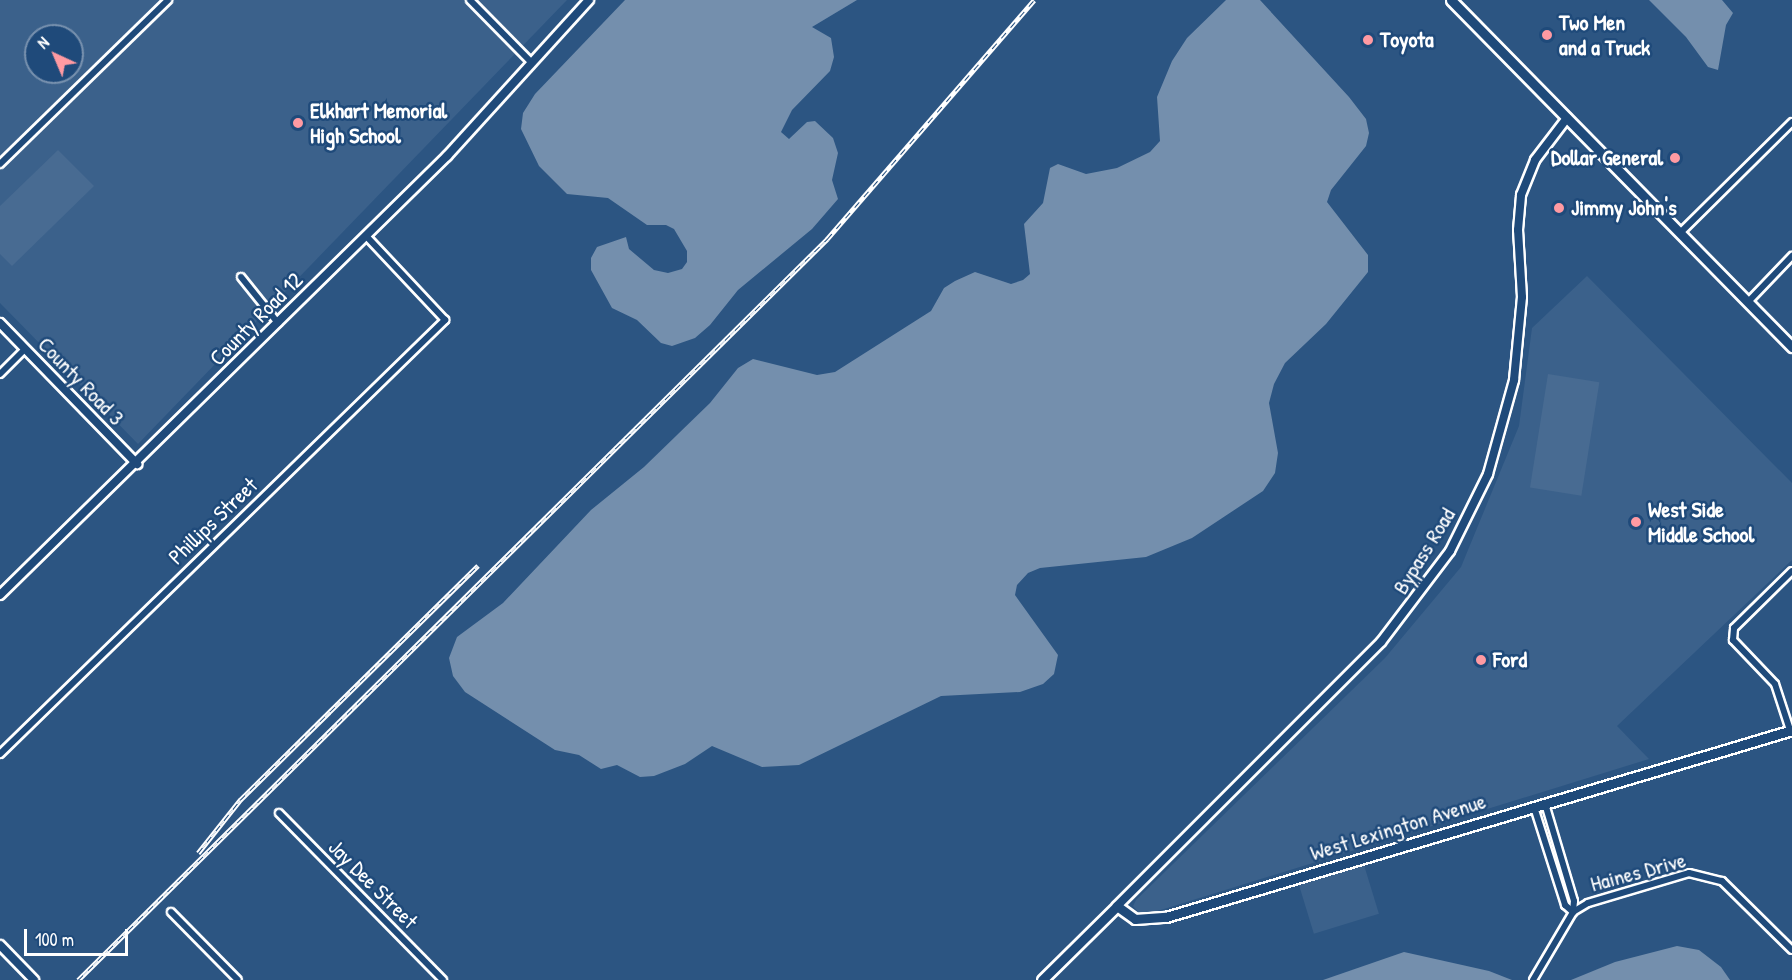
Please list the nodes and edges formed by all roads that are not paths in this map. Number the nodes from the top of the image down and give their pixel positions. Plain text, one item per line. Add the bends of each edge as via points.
1 (168, 0) edge
2 (470, 0) edge
3 (589, 0) edge
4 (1451, 0) edge
5 (531, 62) junction
6 (1567, 118) junction
7 (1792, 122) edge
8 (0, 164) edge
9 (1680, 233) junction
10 (366, 236) junction
11 (1792, 256) edge
12 (241, 277) dead end
13 (1748, 302) junction
14 (0, 323) edge
15 (278, 323) junction
16 (1792, 347) edge
17 (25, 349) junction
18 (0, 374) edge
19 (137, 464) junction
20 (1792, 571) edge
21 (0, 595) edge
22 (1791, 730) edge
23 (0, 754) edge
24 (1545, 804) junction
25 (1534, 807) junction
26 (279, 813) dead end
27 (1117, 906) junction
28 (171, 912) dead end
29 (1573, 912) junction
30 (0, 945) edge
31 (1792, 951) edge
32 (34, 980) edge
33 (238, 980) edge
34 (443, 980) edge
35 (1042, 980) edge
36 (1533, 980) edge

1 - 8 street
2 - 5 street
3 - 5 main road, County Road 12
4 - 6 main road
5 - 10 main road, County Road 12 via 447,156
6 - 9 main road
6 - 27 main road, Bypass Road via 1535,160 1521,195 1518,230 1522,297 1514,380 1488,474 1450,551 1381,642
7 - 9 street
9 - 13 main road
10 - 15 main road, County Road 12
10 - 23 street, Phillips Street via 445,320
11 - 13 street
12 - 15 street
13 - 16 main road
14 - 17 street, County Road 3
15 - 19 main road, County Road 12
17 - 18 street
17 - 19 street, County Road 3
19 - 21 main road, County Road 12
20 - 22 street via 1734,628 1733,640 1775,684
22 - 24 main road, West Lexington Avenue
24 - 25 main road, West Lexington Avenue
24 - 29 street, Haines Drive via 1575,901
25 - 27 main road, West Lexington Avenue via 1159,918 1135,919
25 - 29 street, Haines Drive via 1565,906
26 - 34 street, Jay Dee Street
27 - 35 main road
28 - 33 street
29 - 31 street, Haines Drive via 1588,903 1689,873 1707,875 1722,881
29 - 36 street
30 - 32 street

